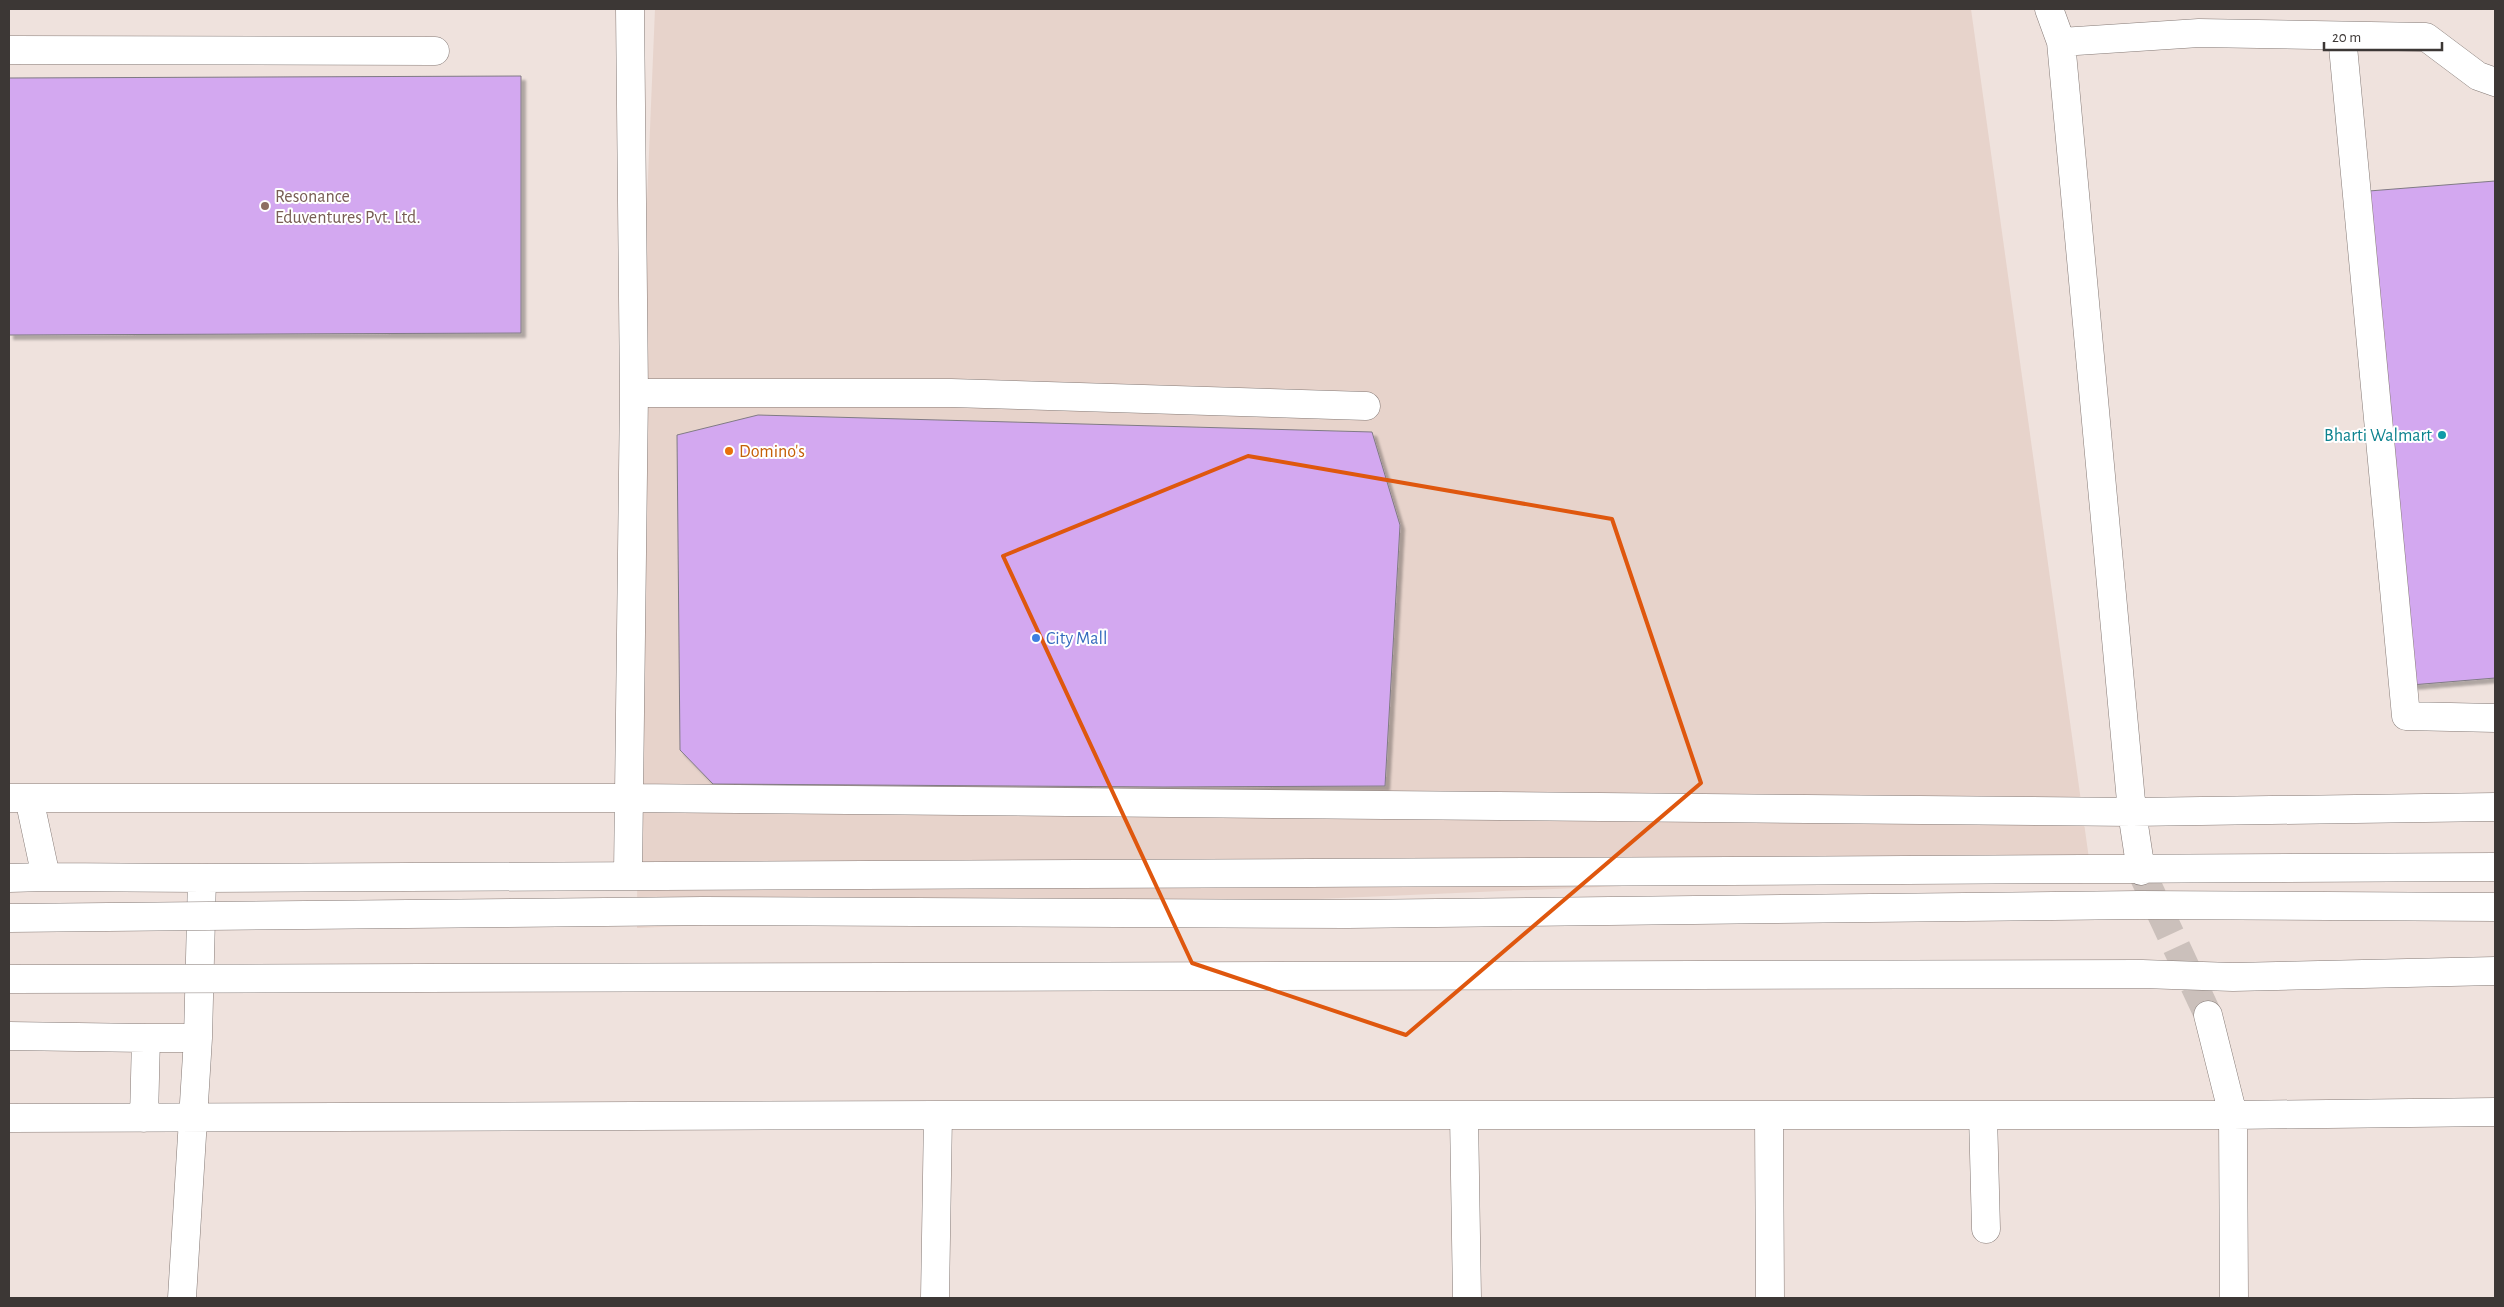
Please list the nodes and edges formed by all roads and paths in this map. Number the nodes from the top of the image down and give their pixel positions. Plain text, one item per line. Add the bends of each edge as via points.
1 (630, 9) edge
2 (2049, 9) edge
3 (2342, 36) junction
4 (2061, 42) junction
5 (9, 50) edge
6 (435, 50) dead end
7 (2495, 82) edge
8 (634, 393) junction
9 (1366, 406) dead end
10 (2495, 718) edge
11 (19, 798) edge
12 (629, 798) junction
13 (2495, 808) edge
14 (2132, 812) junction
15 (2495, 867) edge
16 (2141, 871) junction
17 (628, 874) junction
18 (46, 877) junction
19 (9, 878) edge
20 (202, 878) junction
21 (2495, 907) edge
22 (9, 918) edge
23 (2495, 971) edge
24 (9, 979) edge
25 (2208, 1015) tunnel mouth
26 (9, 1036) edge
27 (146, 1038) junction
28 (198, 1038) junction
29 (2495, 1112) edge
30 (938, 1115) junction
31 (1464, 1115) junction
32 (1769, 1115) junction
33 (1983, 1115) junction
34 (2233, 1115) junction
35 (9, 1118) edge
36 (144, 1118) junction
37 (193, 1119) junction
38 (1986, 1229) dead end
39 (182, 1298) edge
40 (935, 1298) edge
41 (1467, 1298) edge
42 (1770, 1298) edge
43 (2234, 1298) edge

1 - 8 street
2 - 4 street
3 - 4 street via 2199,33
3 - 7 street via 2426,37 2478,76
3 - 10 street via 2406,716
4 - 14 street
5 - 6 street
8 - 9 street via 951,393
8 - 12 street
11 - 12 street
11 - 18 street
12 - 14 street
12 - 17 street
13 - 14 street
14 - 16 street
15 - 16 street
16 - 17 street
17 - 20 street
18 - 19 street
18 - 20 street
20 - 28 street
21 - 22 street, bridge via 2139,905 1348,914 703,911
23 - 24 street, bridge via 2233,977 2102,974
25 - 34 street
26 - 27 street
27 - 28 street
27 - 36 street
28 - 37 street
29 - 34 street
30 - 31 street
30 - 37 street
30 - 40 street
31 - 32 street
31 - 41 street
32 - 33 street
32 - 42 street
33 - 34 street
33 - 38 street
34 - 43 street
35 - 36 street
36 - 37 street
37 - 39 street

